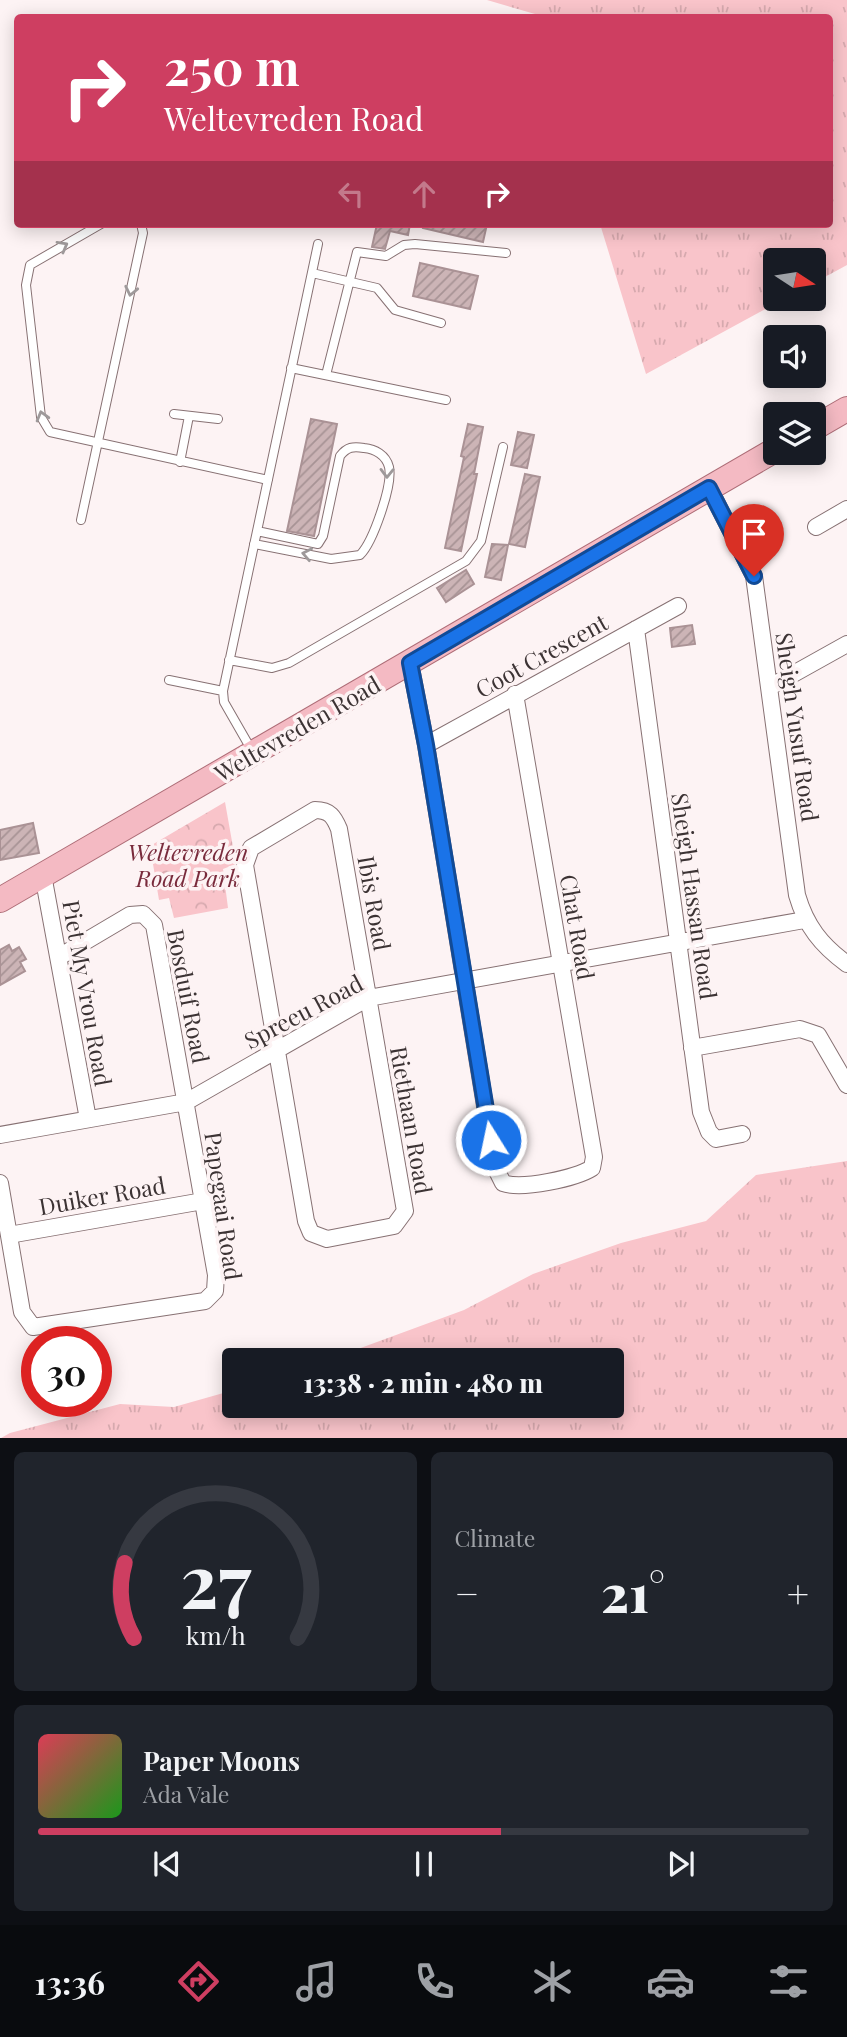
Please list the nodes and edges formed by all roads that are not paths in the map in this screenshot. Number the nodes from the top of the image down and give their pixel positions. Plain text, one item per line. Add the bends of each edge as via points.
1 (94, 228) edge
2 (142, 228) edge
3 (318, 244) dead end
4 (506, 253) dead end
5 (312, 273) junction
6 (349, 281) junction
7 (442, 323) dead end
8 (291, 368) junction
9 (326, 375) junction
10 (446, 400) dead end
11 (847, 409) edge
12 (174, 414) dead end
13 (189, 416) junction
14 (218, 419) dead end
15 (826, 421) edge
16 (98, 444) junction
17 (503, 447) dead end
18 (763, 457) edge
19 (180, 462) junction
20 (268, 480) junction
21 (709, 488) junction
22 (847, 509) edge
23 (81, 520) dead end
24 (816, 527) dead end
25 (257, 531) junction
26 (254, 544) junction
27 (678, 606) dead end
28 (636, 629) junction
29 (847, 644) edge
30 (229, 660) junction
31 (410, 663) junction
32 (169, 680) dead end
33 (770, 687) junction
34 (223, 691) junction
35 (515, 694) junction
36 (426, 745) junction
37 (253, 753) junction
38 (43, 875) junction
39 (0, 900) edge
40 (804, 920) junction
41 (678, 942) junction
42 (59, 957) junction
43 (561, 962) junction
44 (847, 964) edge
45 (464, 979) junction
46 (368, 998) junction
47 (692, 1048) junction
48 (276, 1049) junction
49 (847, 1085) edge
50 (186, 1102) junction
51 (88, 1119) junction
52 (741, 1134) dead end
53 (0, 1135) edge
54 (0, 1183) edge
55 (203, 1201) junction
56 (9, 1235) junction

16 -> 1 lane via 50,432 43,423 26,285 30,265
2 -> 16 lane
3 - 5 lane
4 - 6 lane via 415,244 386,256 359,251
5 - 6 lane
5 - 8 lane
6 - 7 lane via 379,288 396,310
6 - 9 lane
8 - 9 lane
8 - 20 lane
9 - 10 lane
11 - 15 main road
12 - 13 lane
13 - 14 lane
13 - 19 lane
16 - 19 lane
16 - 23 lane
17 - 30 lane via 481,541 466,561 289,663 272,668
18 - 21 main road, Weltevreden Road
19 - 20 lane
20 - 25 lane
21 - 31 main road, Weltevreden Road
21 - 33 street, Sheigh Yusuf Road via 754,576
22 - 24 street
25 - 26 lane
25 -> 26 lane via 318,544 340,456 355,446 384,456 389,474 374,533 360,555 331,559
26 - 30 lane
27 - 28 street, Coot Crescent
28 - 35 street, Coot Crescent
28 - 41 street, Sheigh Hassan Road
29 - 33 street
30 - 34 lane
31 - 36 street
31 - 37 main road, Weltevreden Road
32 - 34 lane
33 - 40 street, Sheigh Yusuf Road
34 - 37 lane via 224,702
35 - 36 street, Coot Crescent
35 - 43 street, Chat Road
36 - 45 street
37 - 38 main road, Weltevreden Road
38 - 39 main road, Weltevreden Road
38 - 42 street, Piet My Vrou Road
40 - 41 street, Spreeu Road
40 - 44 street, Sheigh Yusuf Road via 828,951
41 - 43 street, Spreeu Road
41 - 47 street, Sheigh Hassan Road
42 - 50 street, Bosduif Road via 130,915 149,918 157,934
42 - 51 street, Piet My Vrou Road
43 - 45 street, Spreeu Road
43 - 45 street, Chat Road via 594,1157 592,1168 582,1174 521,1185 499,1178
45 - 46 street, Spreeu Road
46 - 48 street, Spreeu Road
46 - 48 street, Ibis Road via 339,829 333,816 315,810 251,848 245,860
46 - 48 street, Riethaan Road via 405,1211 394,1226 327,1239 311,1233
47 - 49 street via 800,1029 811,1031 818,1035
47 - 52 street, Sheigh Hassan Road via 701,1112 709,1132 718,1140
48 - 50 street, Spreeu Road
50 - 51 street, Spreeu Road
50 - 55 street, Papegaai Road
51 - 53 street, Spreeu Road
54 - 56 street
55 - 56 street, Duiker Road
55 - 56 street, Papegaai Road via 216,1275 215,1292 205,1301 47,1328 28,1325

